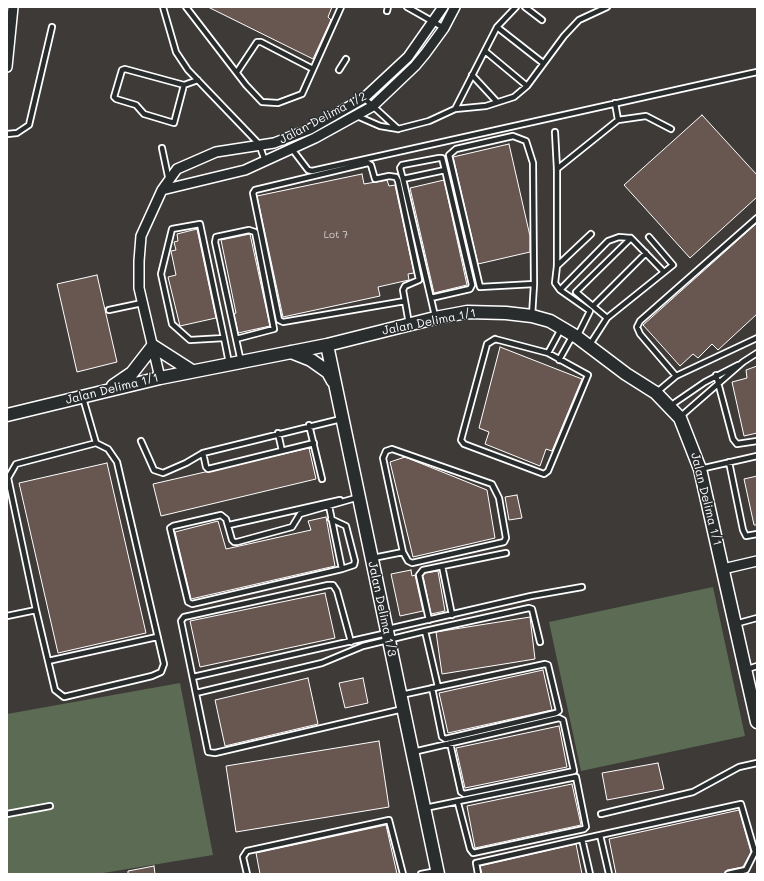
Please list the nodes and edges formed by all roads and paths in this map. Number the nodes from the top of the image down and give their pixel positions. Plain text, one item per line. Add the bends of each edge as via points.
1 (13, 7) edge
2 (163, 7) edge
3 (186, 7) edge
4 (341, 7) edge
5 (407, 7) edge
6 (443, 7) edge
7 (455, 7) edge
8 (516, 7) edge
9 (525, 7) edge
10 (607, 7) edge
11 (542, 20) dead end
12 (433, 21) junction
13 (52, 27) dead end
14 (497, 27) junction
15 (444, 28) junction
16 (484, 51) junction
17 (346, 59) dead end
18 (543, 63) junction
19 (7, 67) edge
20 (313, 69) junction
21 (339, 70) dead end
22 (237, 72) junction
23 (757, 72) edge
24 (472, 75) junction
25 (198, 80) junction
26 (184, 85) junction
27 (527, 86) junction
28 (364, 98) junction
29 (497, 102) junction
30 (615, 103) junction
31 (373, 106) junction
32 (455, 109) junction
33 (357, 116) junction
34 (618, 120) junction
35 (398, 129) junction
36 (672, 129) dead end
37 (555, 132) dead end
38 (7, 134) edge
39 (259, 144) junction
40 (162, 148) dead end
41 (292, 149) junction
42 (265, 161) junction
43 (557, 169) junction
44 (444, 170) junction
45 (403, 179) junction
46 (167, 186) junction
47 (757, 218) edge
48 (591, 234) dead end
49 (631, 238) junction
50 (649, 238) dead end
51 (646, 253) junction
52 (557, 266) junction
53 (664, 272) junction
54 (534, 284) junction
55 (560, 290) junction
56 (431, 298) junction
57 (405, 301) junction
58 (143, 303) junction
59 (593, 306) junction
60 (109, 310) dead end
61 (532, 316) junction
62 (435, 318) junction
63 (607, 318) junction
64 (409, 324) junction
65 (562, 328) junction
66 (575, 335) junction
67 (224, 338) junction
68 (757, 338) edge
69 (236, 339) junction
70 (327, 344) junction
71 (153, 346) junction
72 (589, 346) junction
73 (291, 352) junction
74 (548, 353) junction
75 (757, 353) edge
76 (559, 360) junction
77 (743, 362) junction
78 (235, 363) junction
79 (192, 371) junction
80 (716, 375) junction
81 (676, 376) junction
82 (160, 378) junction
83 (719, 384) junction
84 (336, 385) junction
85 (101, 392) junction
86 (656, 393) junction
87 (83, 397) junction
88 (669, 407) junction
89 (7, 415) edge
90 (342, 418) junction
91 (680, 418) junction
92 (310, 425) junction
93 (278, 433) junction
94 (141, 441) dead end
95 (757, 441) edge
96 (96, 443) junction
97 (314, 443) junction
98 (282, 451) junction
99 (203, 453) junction
100 (757, 456) edge
101 (729, 462) junction
102 (700, 469) junction
103 (322, 479) dead end
104 (359, 496) junction
105 (329, 506) junction
106 (331, 519) junction
107 (228, 525) junction
108 (757, 534) edge
109 (404, 552) junction
110 (506, 553) dead end
111 (372, 559) junction
112 (757, 561) edge
113 (442, 566) junction
114 (342, 569) junction
115 (723, 569) junction
116 (582, 587) dead end
117 (36, 610) junction
118 (452, 615) junction
119 (7, 616) edge
120 (757, 618) edge
121 (429, 620) junction
122 (735, 624) junction
123 (425, 631) junction
124 (388, 634) junction
125 (157, 636) junction
126 (351, 642) junction
127 (540, 642) dead end
128 (48, 661) junction
129 (751, 668) edge
130 (193, 677) junction
131 (438, 687) junction
132 (432, 688) junction
133 (196, 693) junction
134 (400, 695) junction
135 (403, 709) junction
136 (757, 722) edge
137 (450, 743) junction
138 (412, 752) junction
139 (757, 763) edge
140 (458, 803) junction
141 (50, 806) dead end
142 (424, 808) junction
143 (7, 814) edge
144 (601, 814) dead end
145 (600, 835) junction
146 (582, 839) junction
147 (437, 873) edge
148 (247, 874) edge
149 (403, 874) edge
150 (421, 874) edge
151 (478, 874) edge
152 (590, 874) edge
153 (609, 874) edge
154 (728, 874) edge

1 - 19 street
2 - 25 lane via 176,52
3 - 22 lane
4 - 20 lane
5 - 12 lane
6 - 12 street, Jalan Delima 1/2
7 - 15 street, Jalan Delima 1/2
8 - 14 lane
9 - 11 lane
10 - 18 lane via 579,20
12 - 15 lane
12 - 28 street, Jalan Delima 1/2 via 408,57
13 - 38 lane via 29,126 17,133
14 - 16 lane
14 - 18 lane
15 - 31 street, Jalan Delima 1/2 via 415,66
16 - 24 lane
16 - 27 lane
17 - 21 lane
18 - 27 lane
20 - 22 lane via 257,42
20 - 22 lane via 302,94 278,103 262,102
23 - 30 lane
24 - 29 lane
24 - 32 lane
25 - 26 lane
25 - 39 lane
26 - 26 lane via 174,123 144,114 136,105 114,97 122,70 125,69
27 - 29 lane via 514,97
28 - 31 lane
28 - 39 street, Jalan Delima 1/2 via 310,129 274,143
29 - 32 lane via 486,106
30 - 34 lane
30 - 41 lane via 312,171 308,170
31 - 33 street, Jalan Delima 1/2
31 - 35 lane
32 - 35 lane via 429,121
33 - 35 lane via 380,126
33 - 41 street, Jalan Delima 1/2
34 - 36 lane via 646,116
34 - 43 lane
37 - 43 lane
39 - 42 lane
39 - 46 street, Jalan Delima 1/2 via 216,152 177,169
40 - 46 lane
41 - 42 street, Jalan Delima 1/2
42 - 46 street, Jalan Delima 1/2 via 245,170
43 - 52 lane
44 - 45 lane
44 - 45 lane via 442,158 402,165 400,168
44 - 56 lane via 472,285 470,289
45 - 56 lane
46 - 58 street, Jalan Delima 1/2 via 141,236 139,288
47 - 81 lane via 640,321 637,327 640,334
48 - 52 lane
49 - 51 lane
49 - 55 lane via 619,236 608,242
49 - 59 lane via 576,292
50 - 53 lane via 673,265
51 - 53 lane
51 - 59 lane
52 - 55 lane via 555,283
53 - 63 lane
54 - 54 lane via 480,286 449,156 456,149 513,136 526,141 533,163
54 - 61 lane
55 - 66 lane via 590,311
56 - 62 lane
57 - 57 lane via 405,286 419,280 419,276 396,177 375,179 368,163 253,192 279,320 288,323
57 - 64 lane
58 - 60 lane
58 - 71 street, Jalan Delima 1/2
59 - 63 lane
61 - 62 street, Jalan Delima 1/1 via 485,311
61 - 65 street, Jalan Delima 1/1 via 550,321
62 - 64 street, Jalan Delima 1/1
63 - 72 lane
64 - 70 street, Jalan Delima 1/1
65 - 66 street, Jalan Delima 1/1
65 - 74 lane
66 - 72 street, Jalan Delima 1/1
66 - 76 lane
67 - 67 lane via 190,340 172,324 160,274 172,229 200,224
67 - 78 lane
68 - 81 lane
69 - 69 lane via 274,329 255,232 249,230 216,237 215,242
69 - 78 lane
70 - 73 street, Jalan Delima 1/1
70 - 84 street, Jalan Delima 1/3
71 - 79 street
71 - 82 street, Jalan Delima 1/2
71 - 85 street via 132,373
72 - 86 street, Jalan Delima 1/1
73 - 78 street, Jalan Delima 1/1
73 - 84 street via 311,360 328,372
74 - 76 lane
74 - 76 lane via 495,339 487,344 461,440 464,444 544,474 548,471 588,375
75 - 77 lane
77 - 80 lane
77 - 83 lane
78 - 79 street, Jalan Delima 1/1
79 - 82 street, Jalan Delima 1/1
80 - 83 lane
80 - 88 lane
81 - 86 lane
82 - 85 street, Jalan Delima 1/1
83 - 91 lane
83 - 95 lane via 736,444
84 - 90 street, Jalan Delima 1/3
85 - 87 street, Jalan Delima 1/1
86 - 88 street, Jalan Delima 1/1
87 - 89 street, Jalan Delima 1/1
87 - 96 lane
88 - 91 street, Jalan Delima 1/1
90 - 92 lane
90 - 104 street, Jalan Delima 1/3
91 - 102 street, Jalan Delima 1/1
92 - 93 lane
92 - 97 lane
93 - 98 lane
93 - 99 lane
94 - 99 lane via 154,470 163,473
96 - 117 lane via 16,464 8,478
96 - 125 lane via 108,449 117,462
97 - 98 lane
97 - 103 lane
98 - 99 lane via 208,468
100 - 101 lane
101 - 102 lane
101 - 108 lane via 743,530 746,536
102 - 115 street, Jalan Delima 1/1
104 - 105 lane
104 - 107 lane
104 - 111 street, Jalan Delima 1/3
105 - 106 lane
105 - 107 lane via 300,514 292,527 237,542 232,540
106 - 114 lane
106 - 114 lane via 346,526 355,561 354,565
107 - 114 lane via 221,515 170,528 188,602 192,604
109 - 109 lane via 408,561 412,563 504,542 506,538 499,498 492,484 392,449 386,451 383,458
109 - 111 lane
110 - 113 lane
111 - 124 street, Jalan Delima 1/3
112 - 115 street
113 - 118 lane
113 - 121 lane via 423,570 419,574
115 - 122 street, Jalan Delima 1/1
116 - 118 lane
117 - 119 lane
117 - 128 lane
118 - 121 lane
120 - 122 lane
121 - 124 lane
122 - 129 street, Jalan Delima 1/1
123 - 124 lane
123 - 127 lane via 529,608 532,609
123 - 131 lane
124 - 126 lane
124 - 133 lane via 322,663
124 - 134 street, Jalan Delima 1/3
125 - 128 lane
125 - 128 lane via 164,664 161,672 64,698 55,690
126 - 130 lane
126 - 130 lane via 337,591 333,585 328,584 184,617 181,621
129 - 136 street, Jalan Delima 1/1
130 - 133 lane
131 - 132 lane
131 - 132 lane via 545,664 548,665 559,710 556,713 445,739 442,737
132 - 134 lane
133 - 135 lane via 208,752 215,753
134 - 135 street, Jalan Delima 1/3
135 - 138 street, Jalan Delima 1/3
137 - 137 lane via 461,792 464,794 574,771 561,719
137 - 138 lane
138 - 142 street, Jalan Delima 1/3
139 - 144 lane via 739,767 693,792
140 - 140 lane via 473,853 586,827 576,777
140 - 142 lane
141 - 143 lane
142 - 147 street, Jalan Delima 1/3
145 - 146 lane
145 - 153 lane
145 - 154 lane via 741,804 755,852 746,870
146 - 151 lane via 476,863
146 - 152 lane
147 - 150 lane
148 - 149 lane via 243,856 247,851 389,820

